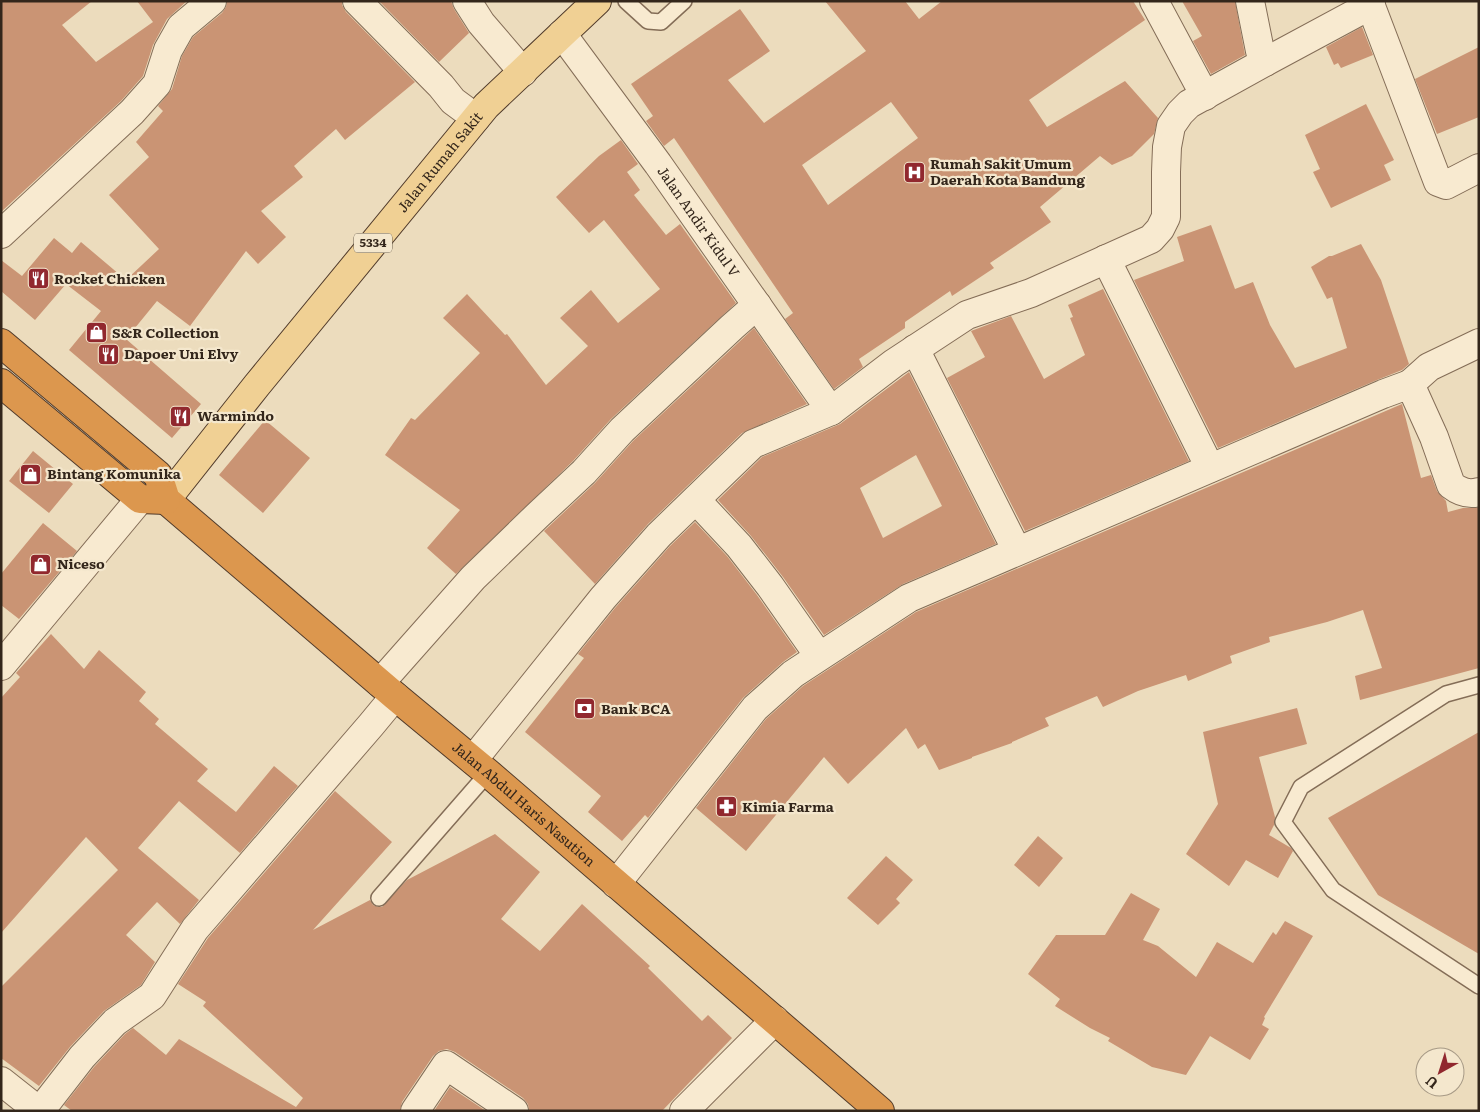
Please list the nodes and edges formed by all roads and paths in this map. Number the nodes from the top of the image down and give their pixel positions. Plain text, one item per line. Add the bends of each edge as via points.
1 (212, 1) edge
2 (357, 1) edge
3 (467, 1) edge
4 (597, 1) edge
5 (626, 1) edge
6 (684, 1) edge
7 (1154, 1) edge
8 (1250, 1) edge
9 (1370, 3) edge
10 (562, 34) junction
11 (1264, 62) junction
12 (523, 72) junction
13 (1205, 96) junction
14 (476, 118) junction
15 (1479, 168) edge
16 (1, 234) edge
17 (1106, 259) junction
18 (757, 305) junction
19 (1, 343) edge
20 (1479, 344) edge
21 (915, 349) junction
22 (1, 384) edge
23 (1410, 384) junction
24 (831, 411) junction
25 (1210, 468) junction
26 (1479, 492) edge
27 (153, 499) junction
28 (696, 500) junction
29 (1017, 551) junction
30 (819, 656) junction
31 (1, 666) edge
32 (1479, 685) edge
33 (387, 690) junction
34 (481, 767) junction
35 (616, 884) junction
36 (379, 898) dead end
37 (1479, 986) edge
38 (775, 1020) junction
39 (1, 1081) edge
40 (39, 1111) edge
41 (415, 1111) edge
42 (514, 1111) edge
43 (684, 1111) edge
44 (880, 1111) edge

1 - 16 street via 181,27 168,50 157,84 132,112
2 - 14 street via 453,101
3 - 12 street via 481,23
4 - 10 main road, Jalan Rumah Sakit / 5334
5 - 6 lane via 648,21 661,22
7 - 13 street
8 - 11 street
9 - 11 street
9 - 15 street via 1438,182 1446,185
10 - 12 main road, Jalan Rumah Sakit / 5334
10 - 18 street, Jalan Andir Kidul V
11 - 13 street
12 - 14 main road, Jalan Rumah Sakit / 5334
13 - 17 street via 1189,104 1171,126 1167,147 1166,217 1160,229 1151,239
14 - 27 main road, Jalan Rumah Sakit / 5334 via 257,384
17 - 21 street via 1031,293 967,315
17 - 25 street
18 - 24 street, Jalan Andir Kidul V
18 - 33 street via 622,430 584,472 473,578
19 - 27 highway via 158,475
20 - 23 street via 1429,367
21 - 24 street
21 - 29 street
22 - 27 highway, Jalan Abdul Haris Nasution
23 - 25 street
23 - 26 street via 1451,485 1470,494
24 - 28 street via 753,444
25 - 29 street
27 - 31 street
27 - 33 highway, Jalan Abdul Haris Nasution
28 - 30 street via 739,546
28 - 34 street via 659,535 603,598
29 - 30 street via 909,598
30 - 35 street via 755,708
32 - 37 lane via 1446,694 1301,786 1283,822 1333,890
33 - 34 highway, Jalan Abdul Haris Nasution
33 - 40 street via 365,732 195,929 152,996 115,1022
34 - 35 highway, Jalan Abdul Haris Nasution
34 - 36 lane
35 - 38 highway, Jalan Abdul Haris Nasution
38 - 43 street
38 - 44 highway, Jalan Abdul Haris Nasution
39 - 40 street
41 - 42 street via 446,1065

